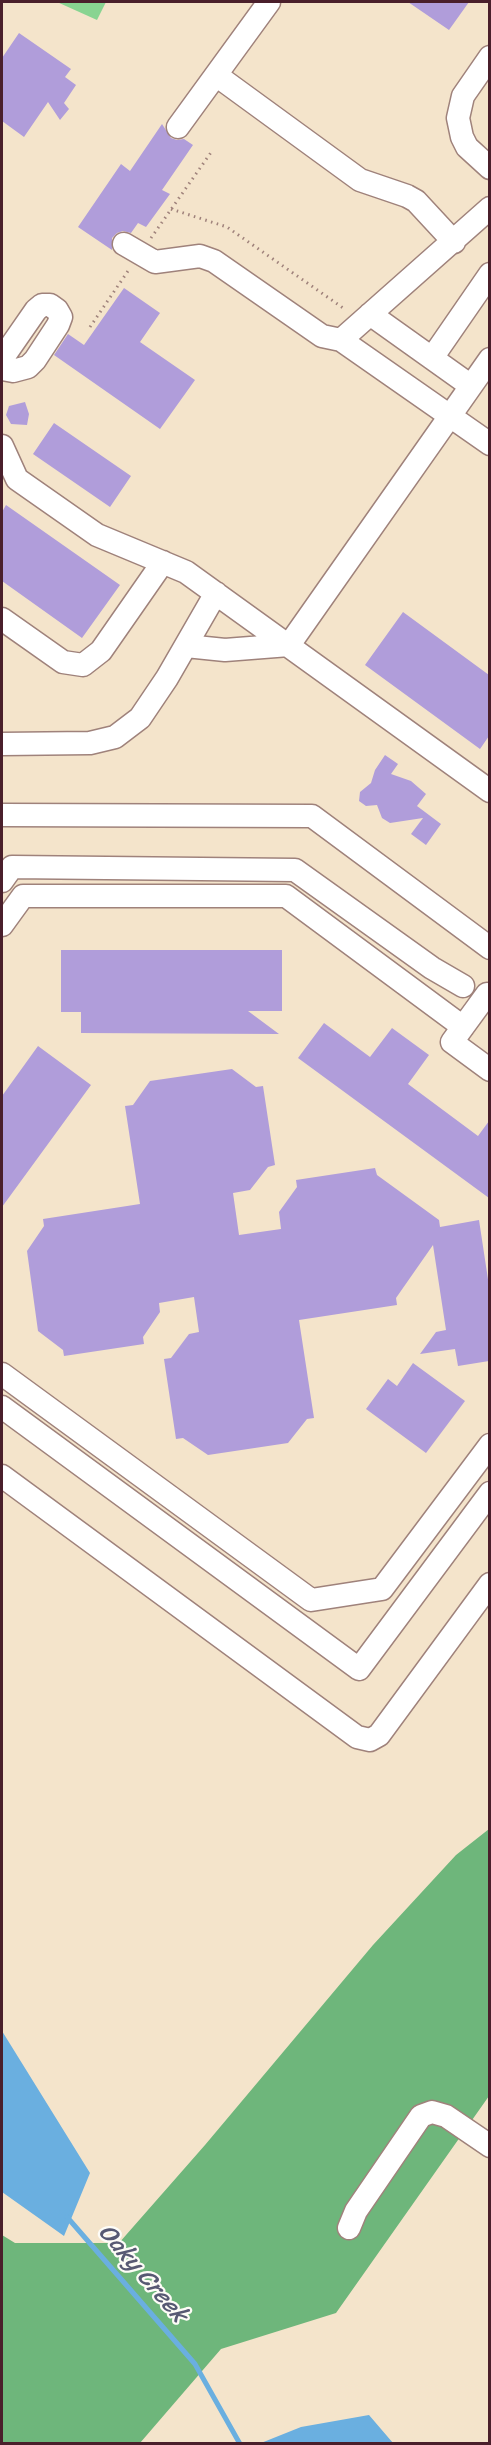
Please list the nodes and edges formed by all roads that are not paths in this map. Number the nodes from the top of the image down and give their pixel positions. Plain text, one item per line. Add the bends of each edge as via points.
1 (269, 2) edge
2 (489, 57) edge
3 (216, 75) junction
4 (178, 127) dead end
5 (489, 168) edge
6 (488, 211) edge
7 (454, 242) junction
8 (124, 244) dead end
9 (489, 274) edge
10 (366, 318) junction
11 (341, 340) junction
12 (432, 358) junction
13 (2, 359) edge
14 (489, 359) edge
15 (2, 369) edge
16 (471, 386) junction
17 (450, 416) junction
18 (489, 444) edge
19 (2, 446) edge
20 (9, 480) edge
21 (163, 562) junction
22 (216, 593) junction
23 (2, 619) edge
24 (289, 645) junction
25 (186, 646) junction
26 (2, 744) edge
27 (489, 791) edge
28 (2, 815) edge
29 (2, 881) edge
30 (2, 925) edge
31 (489, 948) edge
32 (463, 986) dead end
33 (487, 994) dead end
34 (463, 1027) junction
35 (489, 1070) edge
36 (2, 1374) edge
37 (2, 1407) edge
38 (489, 1445) edge
39 (2, 1476) edge
40 (489, 1493) edge
41 (489, 1584) edge
42 (489, 2146) edge
43 (349, 2229) dead end

1 - 3 lane
2 - 5 lane via 463,96 458,118 467,147
3 - 4 lane
3 - 7 lane via 360,180 416,201
6 - 7 lane
7 - 10 lane
8 - 11 lane via 155,262 200,256 214,261 322,336
9 - 12 lane
10 - 11 lane
10 - 12 lane
11 - 17 lane
12 - 16 lane
13 - 15 lane via 36,310 42,305 57,310 61,317 58,326 35,360 14,371
14 - 16 lane
16 - 17 lane
17 - 18 lane
17 - 24 lane
19 - 20 lane
20 - 21 lane via 98,535
21 - 22 lane
21 - 23 lane via 101,651 83,665 63,662
22 - 24 lane
22 - 25 lane
24 - 25 lane via 225,650
24 - 27 lane
25 - 26 lane via 140,718 115,736 90,743
28 - 31 lane via 312,816
29 - 32 lane via 12,867 295,870 432,969
30 - 34 lane via 23,896 286,896
33 - 34 lane
34 - 35 lane via 452,1042
36 - 38 lane via 311,1600 382,1589
37 - 40 lane via 359,1669
39 - 41 lane via 357,1737 370,1740 379,1735
42 - 43 lane via 446,2116 432,2112 421,2116 356,2211

